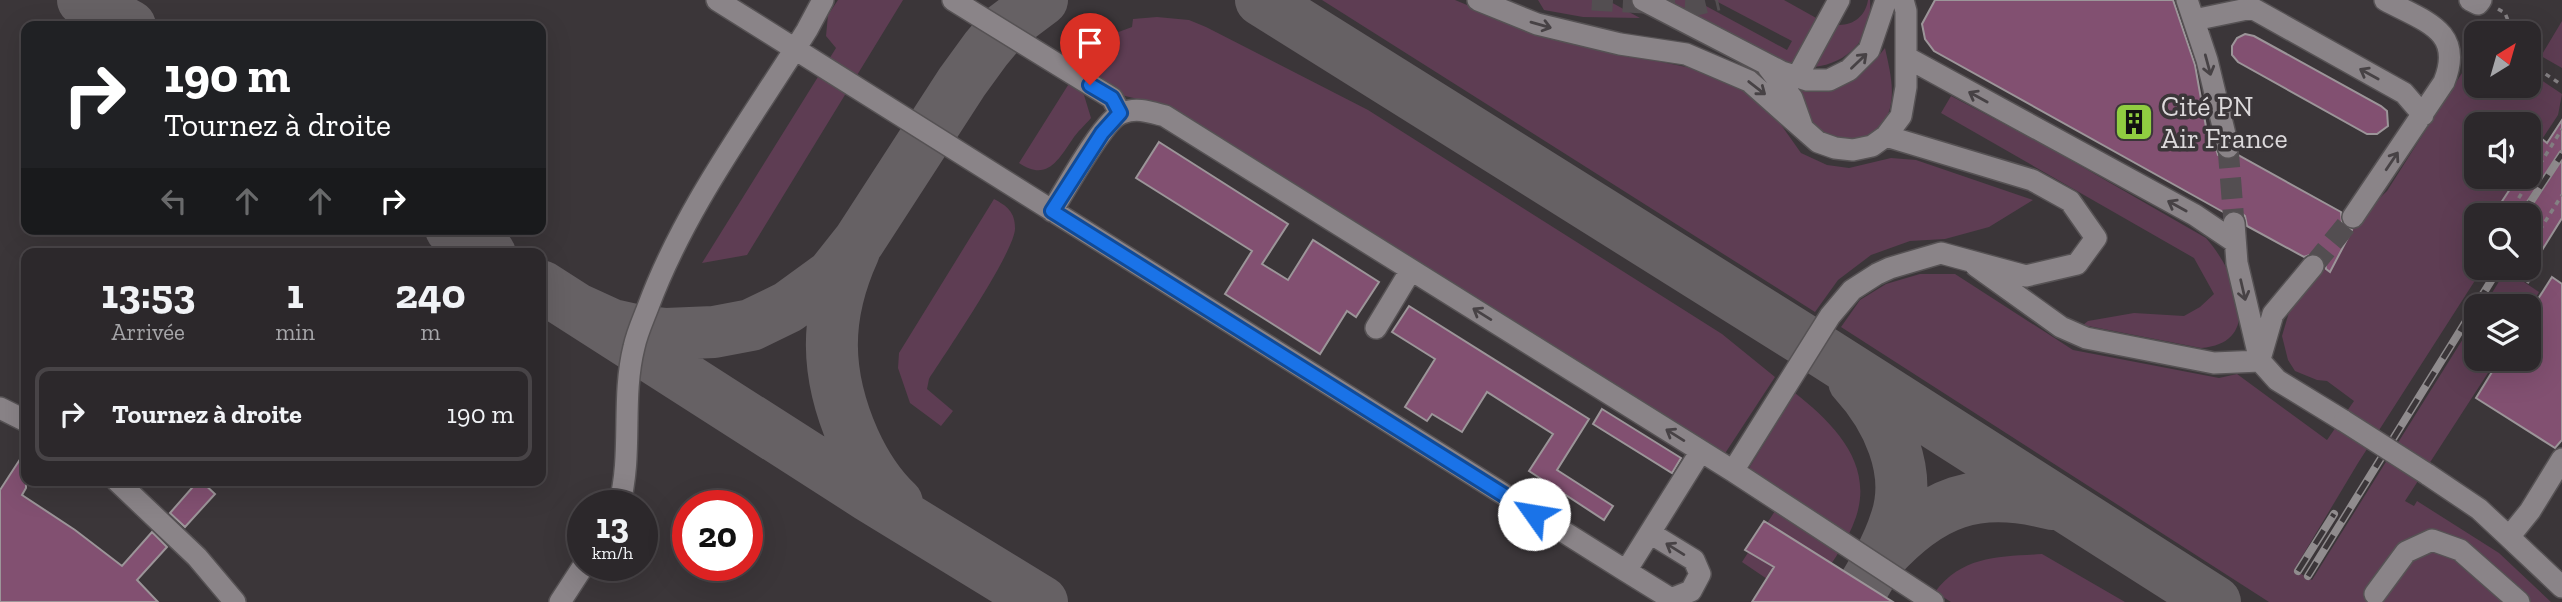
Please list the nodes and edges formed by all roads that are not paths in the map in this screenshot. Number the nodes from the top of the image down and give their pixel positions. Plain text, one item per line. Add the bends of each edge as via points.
1 (717, 0) edge
2 (823, 0) edge
3 (953, 0) edge
4 (1478, 0) edge
5 (1643, 0) edge
6 (1839, 0) edge
7 (1886, 0) edge
8 (2187, 0) edge
9 (2385, 0) edge
10 (2470, 0) edge
11 (2487, 3) edge
12 (1907, 4) edge
13 (2194, 20) junction
14 (795, 50) junction
15 (1906, 57) junction
16 (1765, 63) junction
17 (1797, 77) junction
18 (1120, 113) junction
19 (2423, 114) junction
20 (1803, 128) junction
21 (1886, 136) junction
22 (2228, 147) tunnel mouth
23 (1052, 211) junction
24 (2353, 217) tunnel mouth
25 (1962, 257) junction
26 (2314, 267) tunnel mouth
27 (1411, 270) junction
28 (1376, 328) dead end
29 (2260, 361) junction
30 (0, 408) edge
31 (21, 418) edge
32 (1701, 451) junction
33 (2562, 459) edge
34 (1733, 471) junction
35 (122, 486) edge
36 (621, 490) edge
37 (1650, 533) junction
38 (2509, 537) junction
39 (1626, 571) junction
40 (574, 581) edge
41 (2562, 587) edge
42 (2375, 594) dead end
43 (1673, 600) edge
44 (235, 602) edge
45 (560, 602) edge
46 (1933, 602) edge
47 (2519, 602) edge

1 - 14 street
2 - 14 street
3 - 18 street via 1112,98
4 -> 20 street via 1537,24 1686,54 1749,81
5 - 16 street
6 - 17 street
17 -> 7 street via 1829,80 1849,70 1870,50
8 - 13 street
9 - 19 street via 2438,29 2451,48 2444,82
10 - 11 street
12 - 15 street
19 -> 13 street via 2404,93 2252,8
13 -> 22 street
14 - 23 street
14 - 36 street via 680,232 656,284 629,373
15 - 21 street via 1901,116
15 - 29 street via 2195,215 2235,232 2237,263
16 - 17 street
16 - 20 street via 1792,98
18 - 23 street
18 - 27 street via 1141,109 1165,116
24 -> 19 street
20 - 21 street via 1818,142 1853,150
21 - 25 street via 2032,180 2070,201 2095,238 2077,264 2026,275
23 - 39 street
25 - 29 street via 2061,327 2086,338 2214,363
25 - 34 street via 1941,253 1923,257 1890,268 1852,290 1830,316
26 - 29 street via 2273,314
27 - 28 street
32 -> 27 street
29 - 38 street, bridge via 2277,380 2479,509
30 - 31 street
32 - 34 street
32 - 37 street
33 - 38 street
34 - 46 street
35 - 44 street via 197,557
37 - 39 street
43 -> 37 street via 1691,591 1700,574 1694,560
38 - 41 street
39 - 43 street
40 - 45 street
42 - 47 street via 2406,552 2432,540 2460,550

